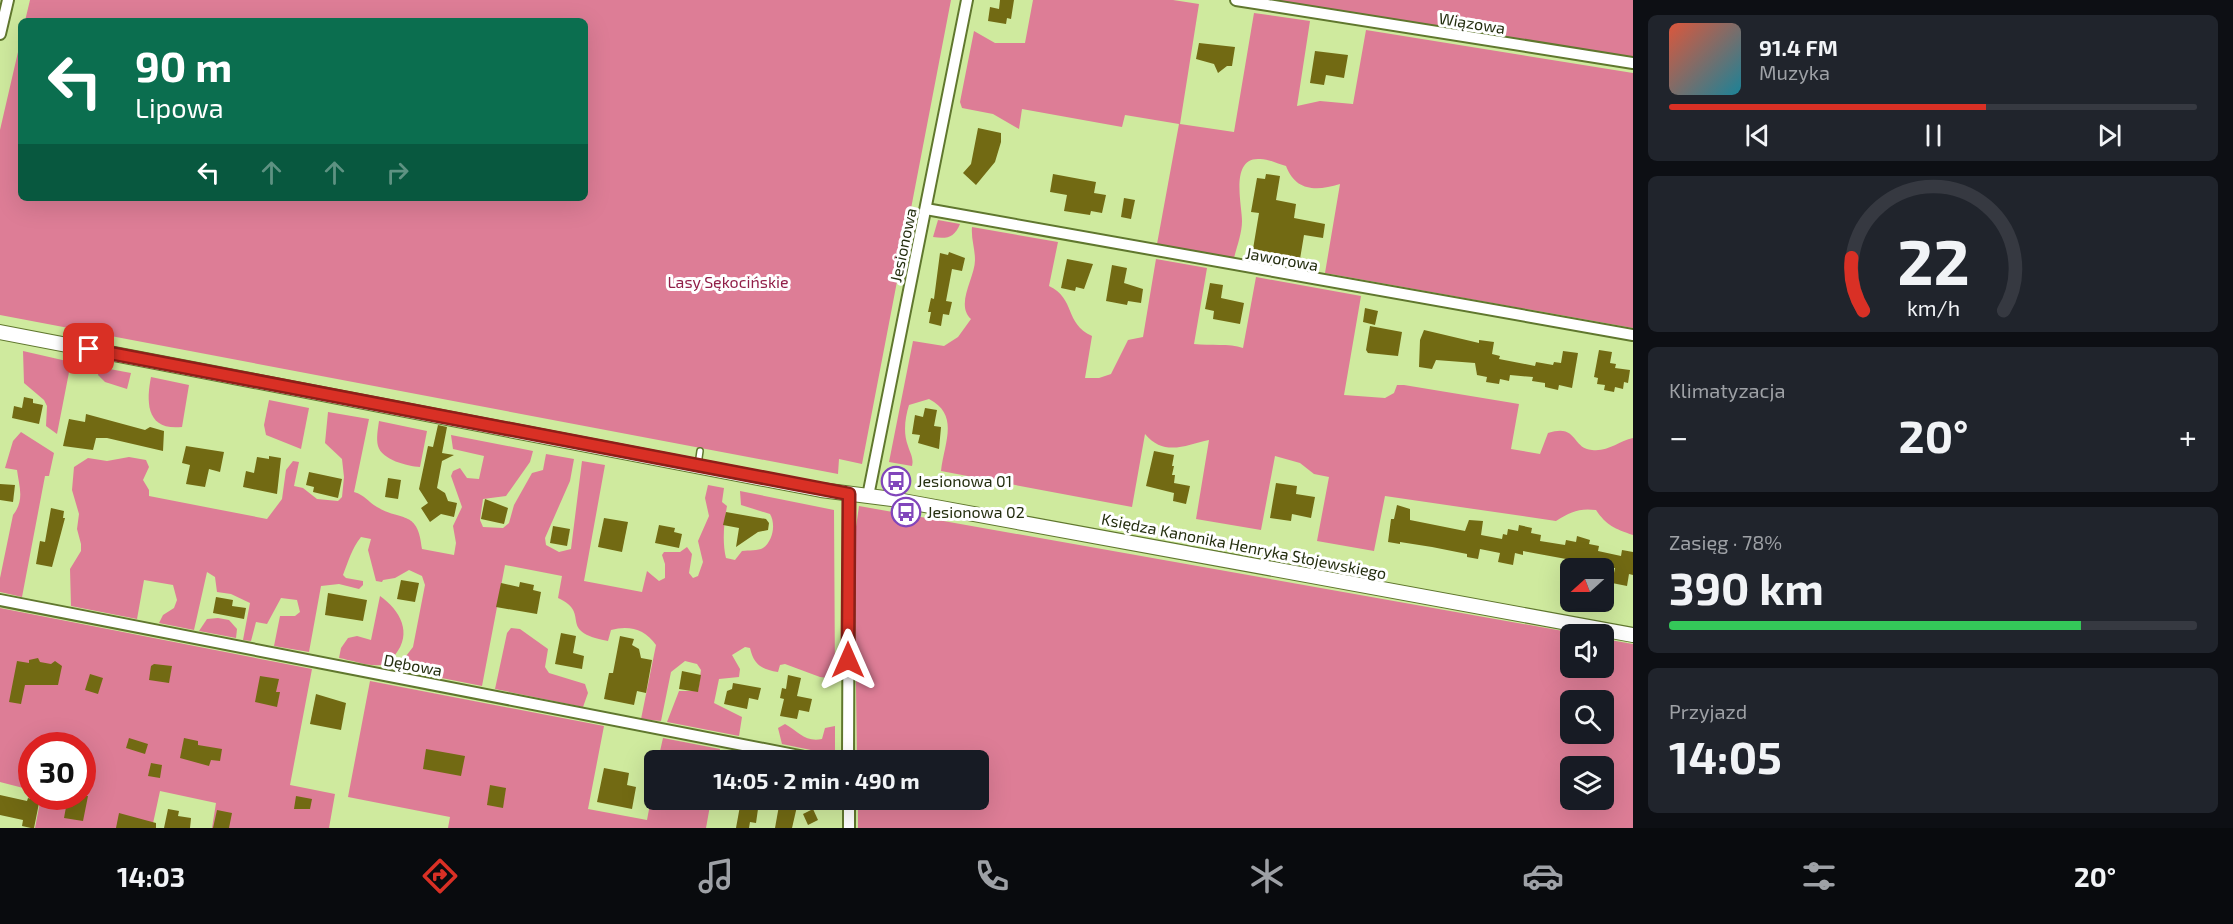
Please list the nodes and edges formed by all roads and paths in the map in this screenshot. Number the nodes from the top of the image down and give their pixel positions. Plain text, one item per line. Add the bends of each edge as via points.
1 (8, 0) edge
2 (967, 0) edge
3 (1236, 0) edge
4 (0, 34) edge
5 (1633, 63) edge
6 (926, 209) junction
7 (0, 332) edge
8 (1633, 335) edge
9 (700, 451) dead end
10 (698, 466) junction
11 (849, 494) junction
12 (868, 496) junction
13 (0, 600) edge
14 (1633, 635) edge
15 (769, 750) edge
16 (848, 750) edge
17 (849, 810) edge
18 (849, 828) edge

1 - 4 street
2 - 6 street, Jesionowa
3 - 5 street, Wiązowa
6 - 8 street, Jaworowa
6 - 12 street, Jesionowa
7 - 10 street, Księdza Kanonika Henryka Słojewskiego
9 - 10 lane
10 - 11 street, Księdza Kanonika Henryka Słojewskiego
11 - 12 street, Księdza Kanonika Henryka Słojewskiego
11 - 16 street
12 - 14 street, Księdza Kanonika Henryka Słojewskiego
13 - 15 street, Dębowa
17 - 18 street

